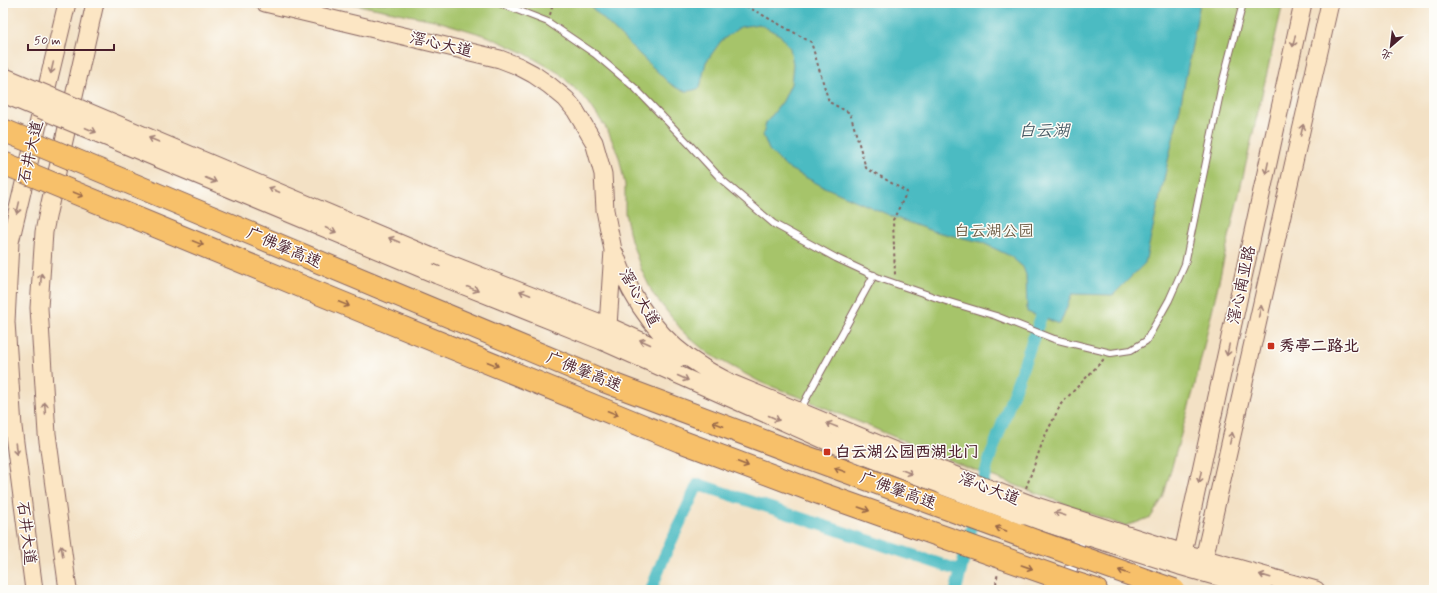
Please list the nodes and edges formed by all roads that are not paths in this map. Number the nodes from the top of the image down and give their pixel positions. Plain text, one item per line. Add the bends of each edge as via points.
1 (67, 3) edge
2 (95, 3) edge
3 (265, 3) edge
4 (499, 3) edge
5 (1243, 3) edge
6 (1303, 3) edge
7 (1330, 3) edge
8 (3, 76) edge
9 (3, 94) edge
10 (3, 129) edge
11 (3, 163) edge
12 (614, 250) junction
13 (874, 275) junction
14 (605, 334) junction
15 (728, 390) junction
16 (799, 412) junction
17 (944, 479) junction
18 (1082, 528) junction
19 (1182, 560) junction
20 (1202, 565) junction
21 (1075, 588) edge
22 (34, 590) edge
23 (68, 590) edge
24 (1096, 590) edge
25 (1174, 590) edge
26 (1263, 590) edge
27 (1316, 590) edge

1 -> 22 street, 石井大道 via 10,250 6,322 13,428
23 -> 2 street, 石井大道 via 46,434 39,308 44,232
3 - 12 street, 滘心大道 via 500,59 518,66 549,85 566,98 594,142 603,174 605,210
4 - 13 lane via 548,22 595,54 635,88 722,180 774,224 836,258
5 - 13 lane via 1222,84 1185,264 1146,341 1131,350 1111,353 1054,339 996,316
6 -> 19 street, 滘心南亚路
20 -> 7 street, 滘心南亚路
14 -> 8 street, bridge via 430,256
9 -> 14 street, bridge via 437,275
25 -> 10 highway, 广佛肇高速, bridge via 1026,538 604,381
11 -> 21 highway, 广佛肇高速, bridge via 680,441
12 - 14 street, 滘心大道
12 - 15 street, 滘心大道 via 628,286 657,330
13 - 16 lane
14 - 15 street
15 - 16 street, 滘心大道
15 -> 17 street, 滘心大道 via 829,442
17 -> 16 street, 滘心大道
17 - 18 street, 滘心大道, bridge via 1026,505
18 - 19 street, 滘心大道
18 - 21 street
19 - 20 street, 滘心大道
20 - 26 street, 滘心大道
27 -> 20 street, 滘心大道
21 - 24 highway, 广佛肇高速

